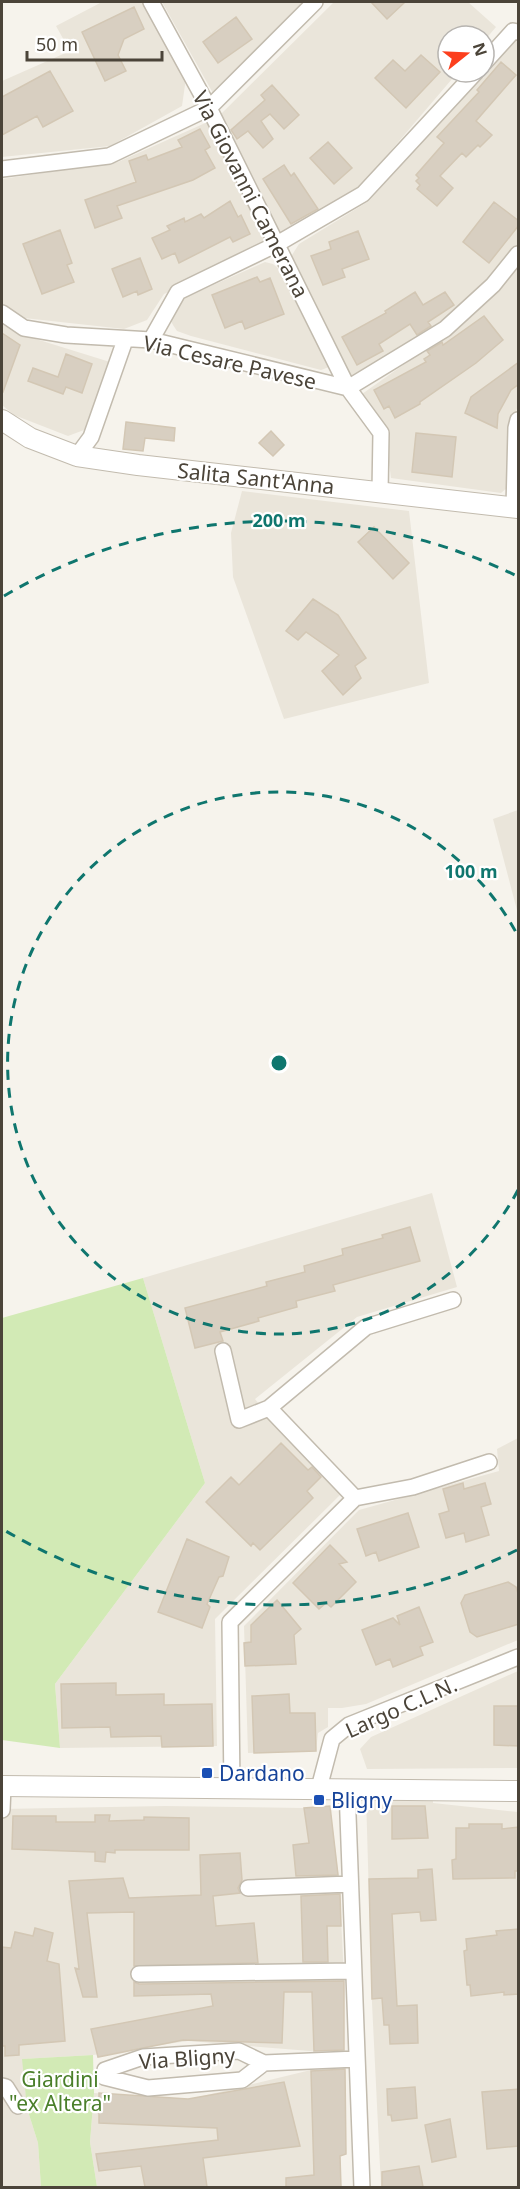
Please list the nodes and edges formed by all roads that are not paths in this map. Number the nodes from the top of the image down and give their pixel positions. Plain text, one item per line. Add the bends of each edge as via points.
1 (151, 2) edge
2 (315, 2) edge
3 (519, 32) edge
4 (496, 50) edge
5 (465, 84) edge
6 (209, 108) junction
7 (2, 169) edge
8 (277, 244) junction
9 (519, 254) edge
10 (2, 313) edge
11 (125, 340) junction
12 (151, 340) junction
13 (348, 388) junction
14 (2, 420) edge
15 (519, 420) edge
16 (77, 456) junction
17 (380, 492) junction
18 (516, 507) edge
19 (453, 1300) dead end
20 (223, 1351) dead end
21 (269, 1408) junction
22 (489, 1462) dead end
23 (355, 1498) junction
24 (519, 1657) edge
25 (2, 1786) edge
26 (232, 1788) junction
27 (319, 1788) junction
28 (346, 1789) junction
29 (519, 1791) edge
30 (2, 1810) edge
31 (350, 1884) junction
32 (248, 1888) dead end
33 (353, 1971) junction
34 (139, 1974) dead end
35 (357, 2059) junction
36 (264, 2063) junction
37 (2, 2086) edge
38 (18, 2106) dead end
39 (362, 2187) edge

1 - 6 street, Via Giovanni Camerana
2 - 6 street
3 - 4 street via 513,31
5 - 8 street via 363,194
6 - 7 street via 109,156
6 - 8 street, Via Giovanni Camerana
8 - 12 street via 178,292
8 - 13 street, Via Giovanni Camerana
9 - 13 street via 493,285 445,329
10 - 11 street, Via Cesare Pavese via 24,328
11 - 12 street, Via Cesare Pavese
11 - 16 street via 91,436
12 - 13 street, Via Cesare Pavese
13 - 17 street via 381,433
14 - 16 street, Salita Sant'Anna via 30,438
15 - 18 street
16 - 17 street, Salita Sant'Anna
17 - 18 street, Salita Sant'Anna
19 - 21 street via 366,1327
20 - 21 street via 239,1420
21 - 23 street
22 - 23 street via 413,1487
23 - 26 street via 230,1622
24 - 27 street, Largo C.L.N. via 350,1725 332,1739
25 - 26 street
25 - 30 street
26 - 27 street
27 - 28 street
28 - 29 street
28 - 31 street
31 - 32 street
31 - 33 street
33 - 34 street
33 - 35 street
35 - 36 street, Via Bligny
35 - 39 street
36 - 36 street, Via Bligny via 239,2051 143,2057 105,2070 104,2077 148,2088 242,2080
37 - 38 street via 6,2086

